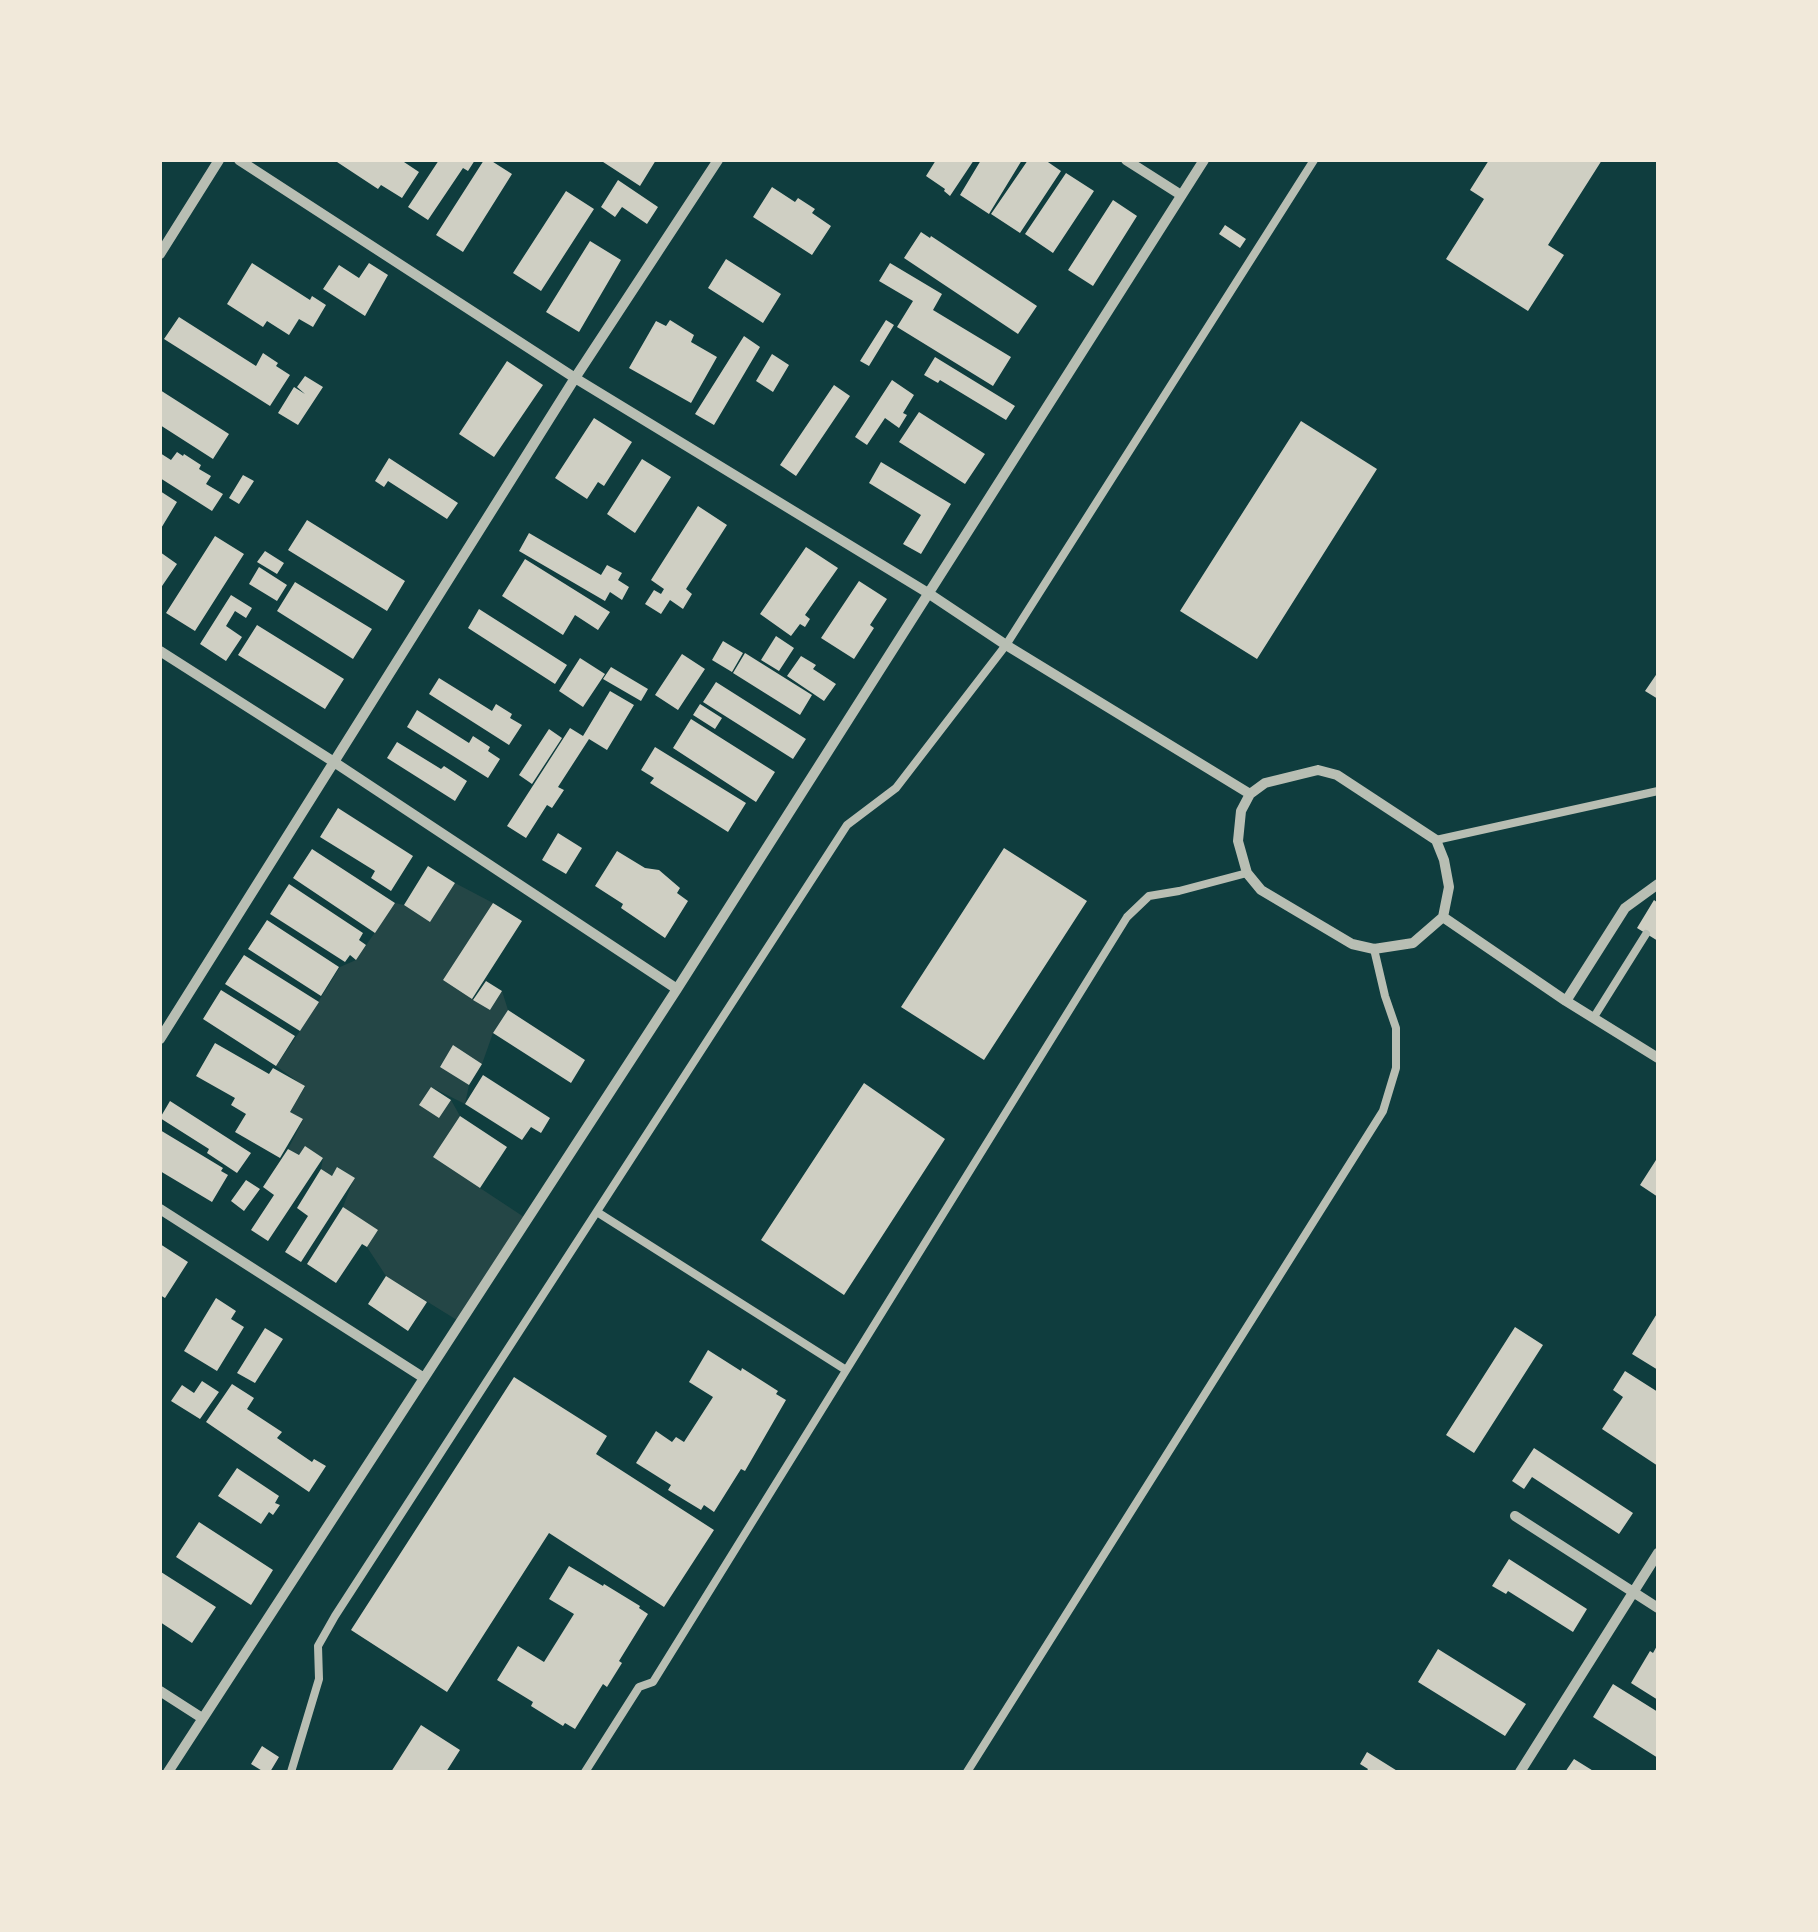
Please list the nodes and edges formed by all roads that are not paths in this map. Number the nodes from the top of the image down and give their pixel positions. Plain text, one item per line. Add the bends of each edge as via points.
1 (219, 160) edge
2 (239, 160) edge
3 (718, 160) edge
4 (1126, 160) edge
5 (1204, 160) edge
6 (1314, 160) edge
7 (1181, 195) junction
8 (160, 254) edge
9 (575, 378) junction
10 (928, 593) junction
11 (1006, 645) junction
12 (160, 651) edge
13 (334, 762) junction
14 (1658, 791) edge
15 (1250, 794) junction
16 (1436, 840) junction
17 (1247, 874) junction
18 (1658, 884) edge
19 (1443, 918) junction
20 (1646, 934) dead end
21 (1374, 949) junction
22 (676, 988) junction
23 (1566, 1000) junction
24 (1594, 1017) junction
25 (160, 1039) edge
26 (1657, 1055) edge
27 (160, 1209) edge
28 (596, 1212) junction
29 (846, 1370) junction
30 (424, 1378) junction
31 (1515, 1516) dead end
32 (1658, 1553) edge
33 (1633, 1592) junction
34 (1658, 1608) edge
35 (160, 1691) edge
36 (202, 1718) junction
37 (168, 1772) edge
38 (291, 1772) edge
39 (584, 1772) edge
40 (967, 1772) edge
41 (1520, 1772) edge

1 - 8 street
2 - 9 street
3 - 9 street
4 - 7 street
5 - 7 street
6 - 11 lane
7 - 10 street
9 - 10 street
9 - 13 street
10 - 11 street
10 - 22 street
11 - 15 street
11 - 28 lane via 896,788 847,825
12 - 13 street
13 - 22 street
13 - 25 street
14 - 16 lane
15 - 16 street via 1264,782 1318,770 1337,775
15 - 17 street via 1238,841
16 - 19 street via 1449,886
17 - 21 street via 1291,908 1352,944
17 - 29 lane via 1149,896 1127,916
18 - 23 street via 1625,908
19 - 21 street via 1413,942
19 - 23 street
20 - 24 lane
21 - 40 lane via 1396,1028 1396,1068 1383,1111
22 - 30 street
23 - 24 street
24 - 26 street
27 - 30 street
28 - 29 lane
28 - 38 lane via 318,1646 319,1679
29 - 39 lane via 654,1682 638,1687
30 - 36 street
31 - 33 street
32 - 33 street
33 - 34 street
33 - 41 street
35 - 36 street
36 - 37 street

